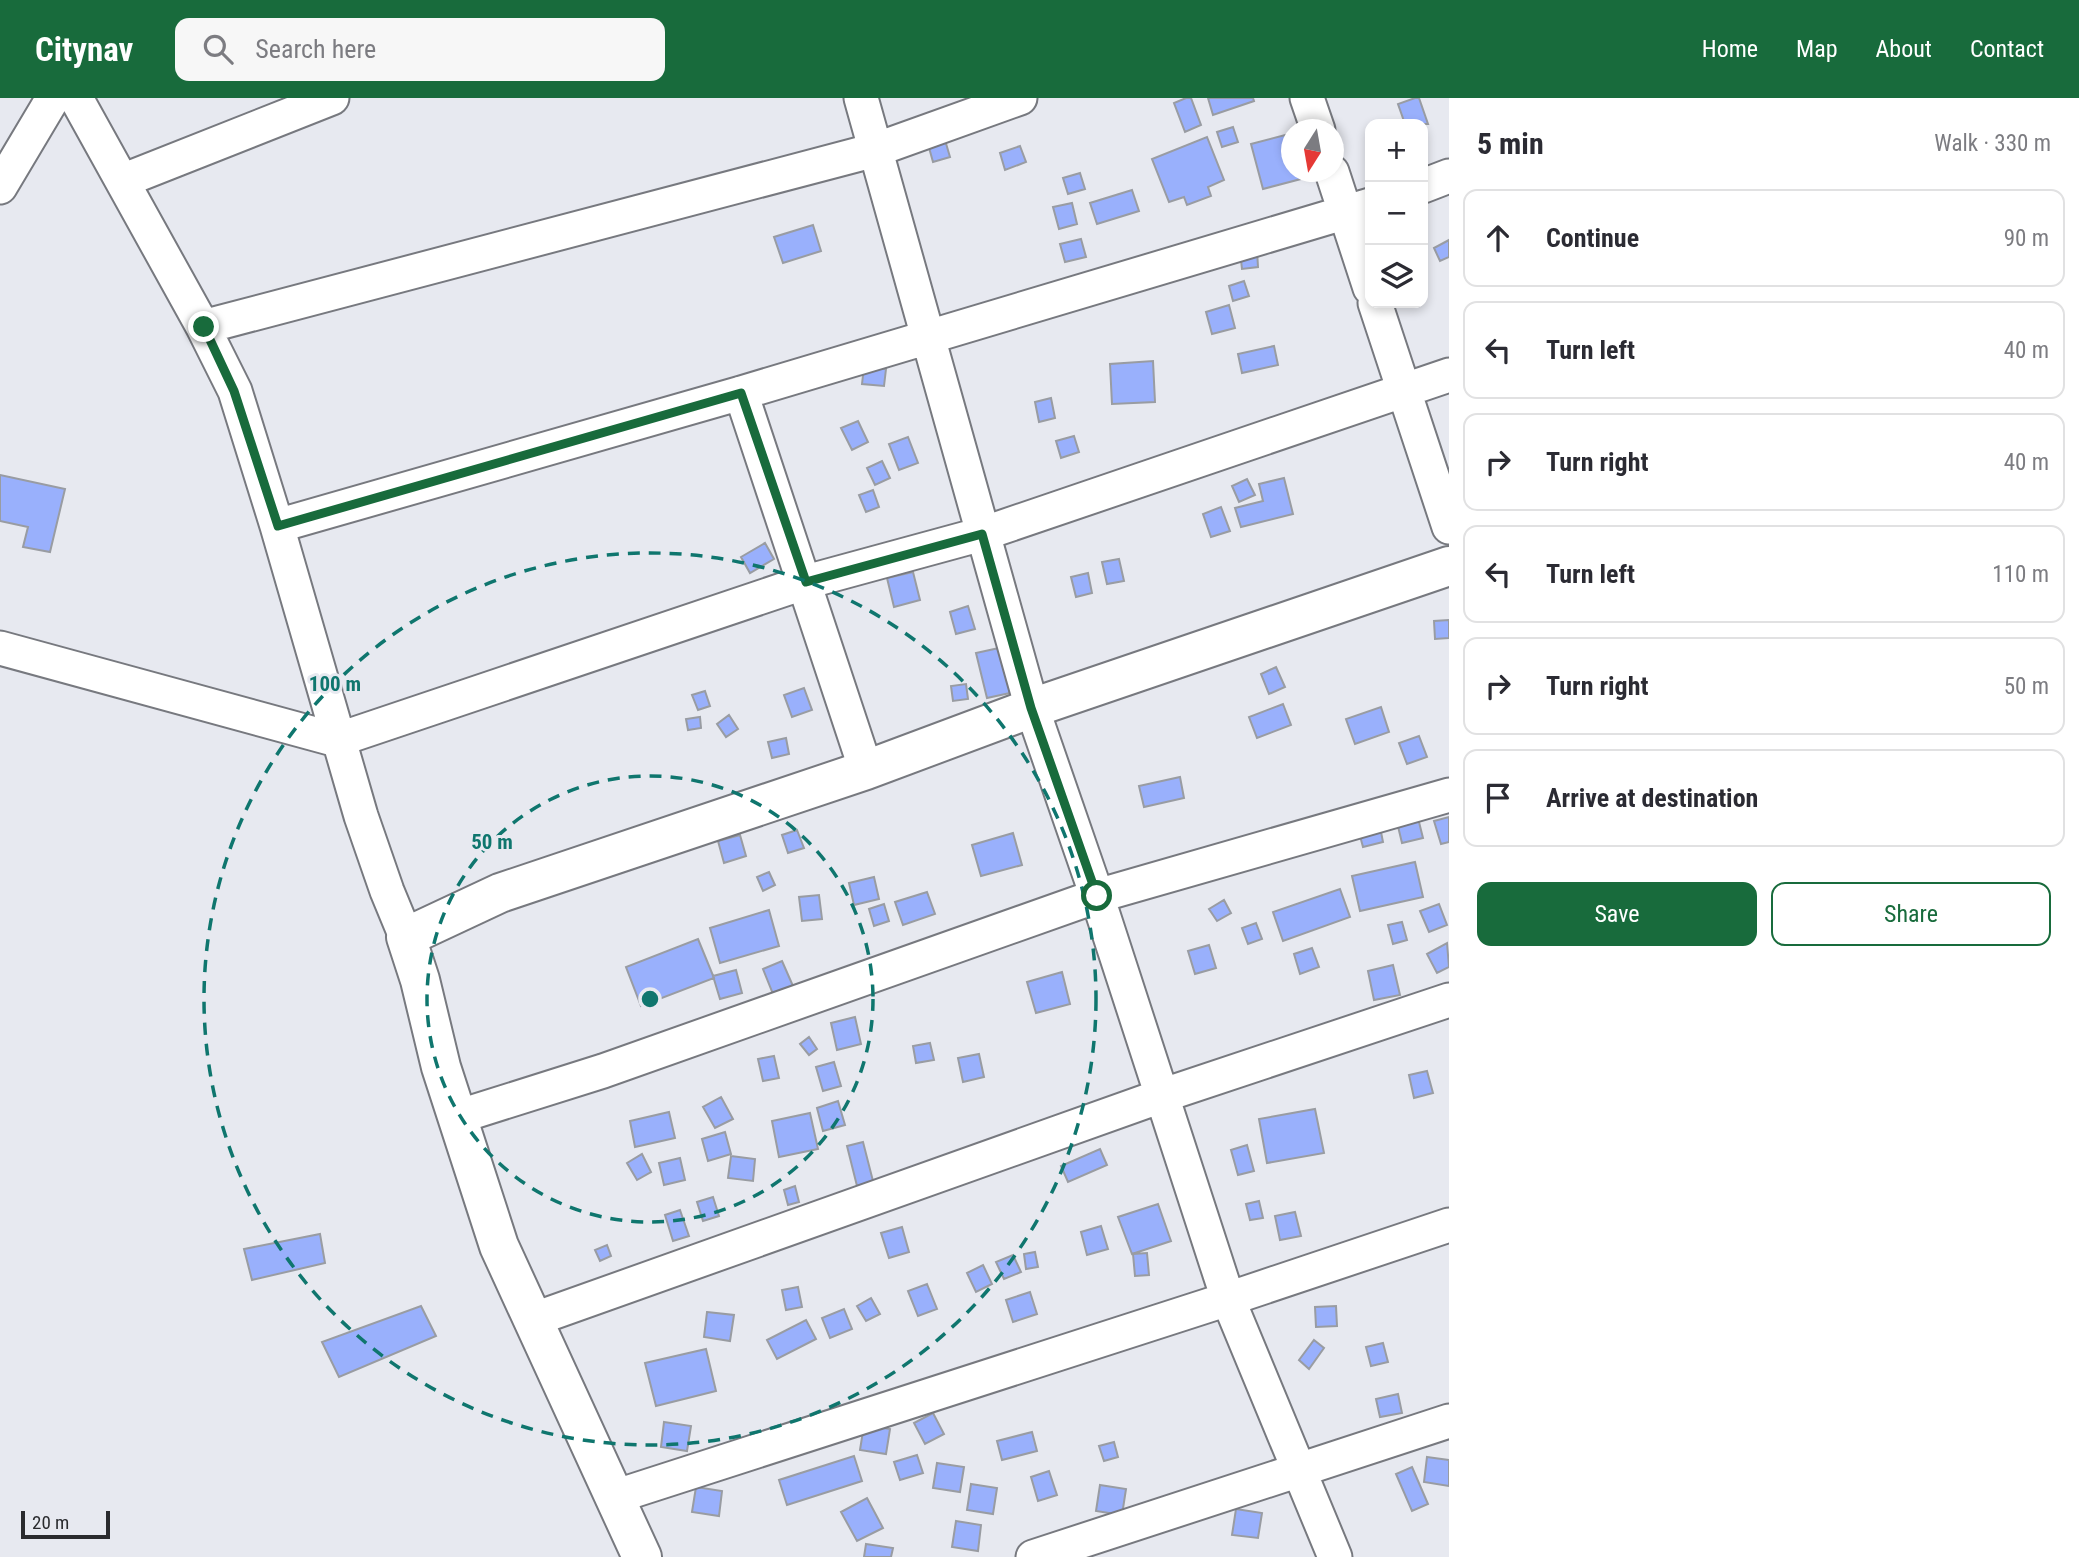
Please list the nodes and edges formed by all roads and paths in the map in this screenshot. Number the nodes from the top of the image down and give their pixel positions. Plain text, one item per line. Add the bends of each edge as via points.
1 (53, 98) edge
2 (76, 98) edge
3 (332, 98) edge
4 (861, 98) edge
5 (1020, 98) edge
6 (1307, 98) edge
7 (1314, 119) edge
8 (875, 150) junction
9 (1449, 176) edge
10 (122, 181) junction
11 (1339, 182) edge
12 (1428, 184) edge
13 (0, 187) edge
14 (1358, 210) edge
15 (1365, 256) edge
16 (1377, 308) edge
17 (204, 327) junction
18 (928, 338) junction
19 (1449, 375) edge
20 (1404, 390) junction
21 (741, 393) junction
22 (278, 526) junction
23 (1449, 527) edge
24 (982, 534) junction
25 (1449, 566) edge
26 (806, 582) junction
27 (0, 648) edge
28 (1031, 708) junction
29 (337, 740) junction
30 (866, 770) junction
31 (1449, 795) edge
32 (1097, 896) junction
33 (406, 937) junction
34 (1449, 1000) edge
35 (1161, 1096) junction
36 (457, 1117) junction
37 (1449, 1225) edge
38 (1228, 1299) junction
39 (532, 1320) junction
40 (1449, 1421) edge
41 (1299, 1471) junction
42 (614, 1497) junction
43 (642, 1557) edge
44 (1033, 1557) edge
45 (1335, 1557) edge

1 - 13 street
2 - 10 street
3 - 10 street
4 - 8 street
5 - 8 street
6 - 7 street
8 - 17 street
8 - 18 street
9 - 12 street
10 - 17 street
11 - 14 street
14 - 15 street
14 - 18 street
16 - 20 street
17 - 22 street via 234,391
18 - 21 street
18 - 24 street
19 - 20 street
20 - 23 street
20 - 24 street
21 - 22 street
21 - 26 street
22 - 29 street
24 - 26 street
24 - 28 street
25 - 28 street
26 - 29 street
26 - 30 street
27 - 29 street
28 - 30 street
28 - 32 street
29 - 33 street
30 - 33 street via 500,893
31 - 32 street
32 - 35 street
32 - 36 street via 603,1071
33 - 36 street
34 - 35 street
35 - 38 street
35 - 39 street
36 - 39 street via 499,1246
37 - 38 street
38 - 41 street
38 - 42 street
39 - 42 street
40 - 41 street
41 - 44 street
41 - 45 street
42 - 43 street

